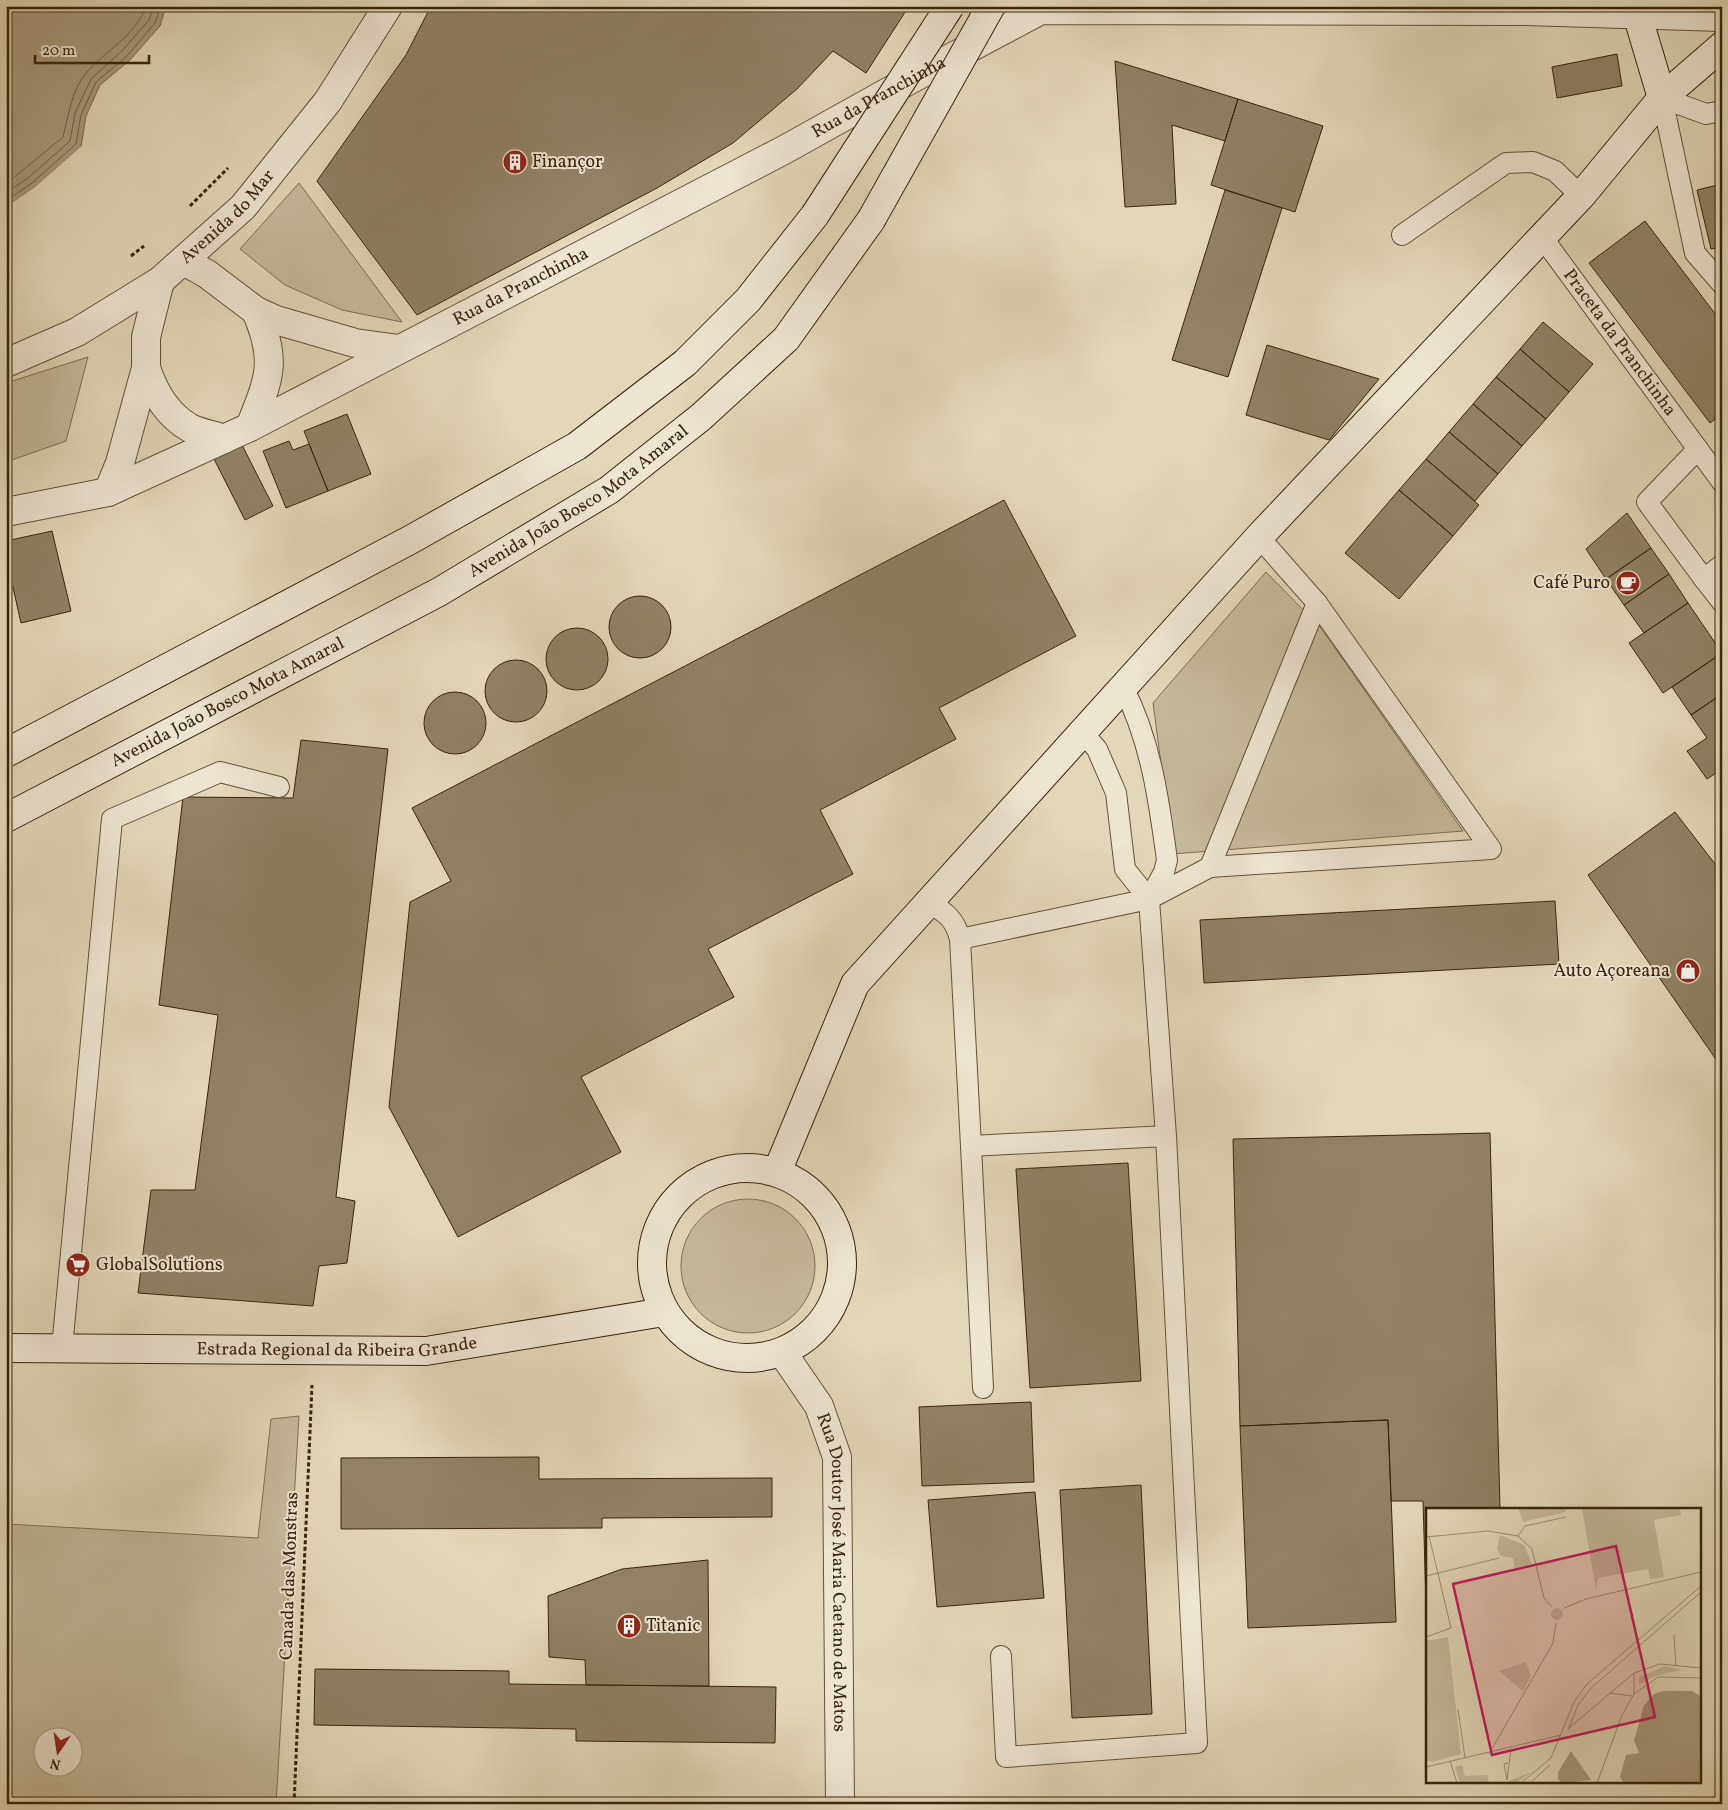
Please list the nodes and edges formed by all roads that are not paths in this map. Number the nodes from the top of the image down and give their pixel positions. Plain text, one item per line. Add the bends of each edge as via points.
1 (388, 6) edge
2 (950, 6) edge
3 (991, 6) edge
4 (1526, 9) edge
5 (1637, 14) junction
6 (1722, 16) edge
7 (1722, 46) edge
8 (1662, 98) junction
9 (1722, 111) edge
10 (1581, 196) junction
11 (1402, 236) dead end
12 (1542, 237) junction
13 (184, 261) junction
14 (160, 281) junction
15 (1722, 284) edge
16 (256, 312) junction
17 (399, 349) junction
18 (6, 363) edge
19 (146, 368) junction
20 (250, 427) junction
21 (224, 439) junction
22 (1698, 449) junction
23 (1722, 482) edge
24 (108, 492) junction
25 (6, 512) edge
26 (1259, 537) junction
27 (1722, 565) edge
28 (1704, 579) junction
29 (1722, 602) edge
30 (1317, 603) junction
31 (1123, 687) junction
32 (1082, 732) junction
33 (6, 753) edge
34 (279, 787) dead end
35 (6, 818) edge
36 (1210, 867) junction
37 (1149, 898) junction
38 (929, 902) junction
39 (960, 939) junction
40 (1166, 1136) junction
41 (971, 1146) junction
42 (777, 1172) junction
43 (664, 1312) junction
44 (6, 1348) edge
45 (62, 1348) junction
46 (782, 1352) junction
47 (983, 1388) dead end
48 (1000, 1656) dead end
49 (840, 1804) edge

1 - 13 main road, Avenida do Mar via 328,101 243,207
2 - 33 main road, bridge via 815,215 748,300 685,363 577,446 410,540
3 - 35 main road, Avenida João Bosco Mota Amaral, bridge via 871,220 786,339 701,417 609,490 439,592
4 - 5 main road, Rua da Pranchinha
4 - 17 main road, Rua da Pranchinha via 1041,10 784,150
5 - 6 main road, Rua da Pranchinha
5 - 8 main road
7 - 8 main road
8 - 9 lane via 1706,114
8 - 10 main road
8 - 15 lane via 1696,253
10 - 11 lane via 1555,171 1533,162 1506,163
10 - 12 main road
12 - 22 lane, Praceta da Pranchinha
12 - 26 main road
13 - 14 main road, Avenida do Mar
13 - 16 main road via 207,274
14 - 18 main road, Avenida do Mar via 77,332
14 - 19 main road via 146,337
16 - 17 main road via 355,343
16 - 20 main road via 270,356 266,387
17 - 20 main road, Rua da Pranchinha
19 - 21 main road via 154,390 169,410 190,428
19 - 24 main road via 120,464
20 - 21 main road, Rua da Pranchinha
21 - 24 main road, Rua da Pranchinha
22 - 23 lane, Praceta da Pranchinha
22 - 28 lane via 1647,502
24 - 25 main road, Rua da Pranchinha
26 - 30 lane
26 - 31 main road
27 - 28 lane
28 - 29 lane
30 - 36 lane
30 - 36 lane via 1490,848
31 - 32 main road
31 - 37 lane via 1152,764 1167,860
32 - 37 lane via 1098,749 1116,792 1125,868
32 - 38 main road
34 - 45 lane via 220,772 112,819
36 - 37 lane
37 - 39 lane
37 - 40 lane
38 - 39 lane via 948,914 956,924
38 - 42 main road via 855,984
39 - 41 lane
40 - 41 lane
40 - 48 lane via 1197,1743 1006,1757
41 - 47 lane
42 - 43 main road via 744,1167 717,1172 678,1196 659,1223 650,1264 657,1297
42 - 46 main road via 816,1198 835,1225 842,1257 840,1287 826,1317 810,1335
43 - 45 main road, Estrada Regional da Ribeira Grande via 426,1351
43 - 46 main road via 686,1337 710,1352 742,1358
44 - 45 main road, Estrada Regional da Ribeira Grande
46 - 49 main road, Rua Doutor José Maria Caetano de Matos via 819,1406 837,1458

